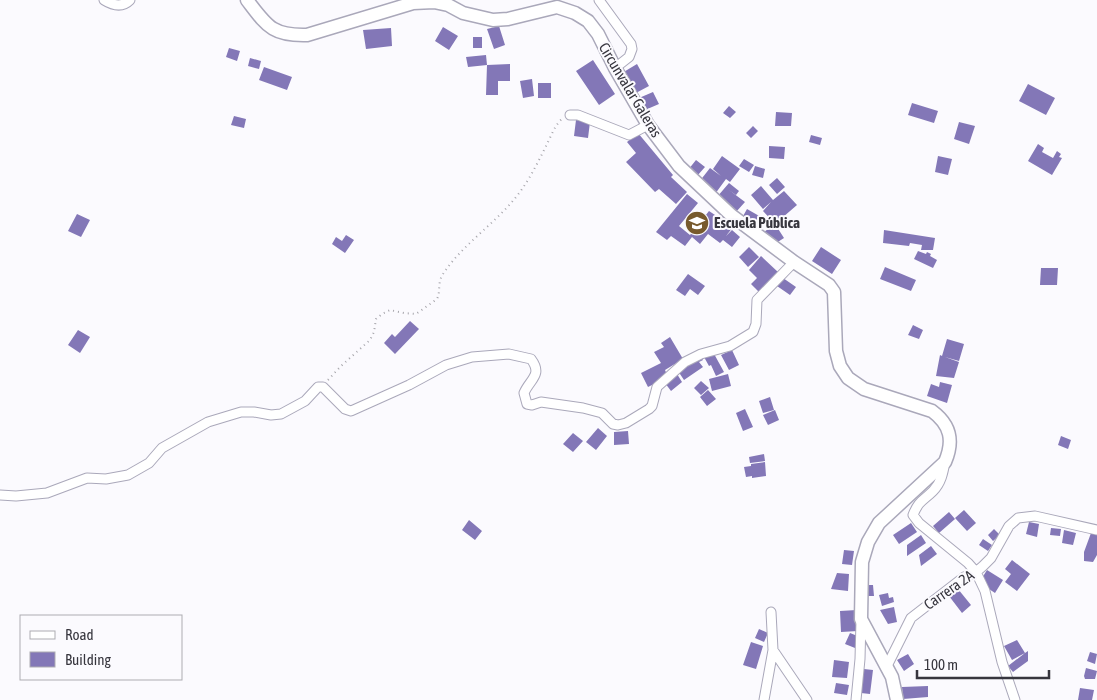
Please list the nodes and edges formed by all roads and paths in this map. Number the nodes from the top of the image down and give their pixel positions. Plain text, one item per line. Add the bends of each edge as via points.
1 (104, 0) edge
2 (130, 0) edge
3 (246, 0) edge
4 (599, 0) edge
5 (615, 68) junction
6 (570, 114) joint
7 (648, 125) junction
8 (794, 262) junction
9 (323, 387) junction
10 (945, 462) junction
11 (0, 495) edge
12 (1097, 530) edge
13 (976, 572) junction
14 (771, 612) dead end
15 (861, 619) junction
16 (773, 650) junction
17 (887, 666) junction
18 (764, 700) edge
19 (807, 700) edge
20 (856, 700) edge
21 (897, 700) edge
22 (1015, 700) edge

1 - 2 street via 122,5
3 - 5 main road, Circunvalar Galeras via 276,32 290,36 307,35 413,3 434,2 493,20 557,7 588,21
4 - 5 street via 631,44 629,57
5 - 7 main road, Circunvalar Galeras
6 - 7 street via 629,135
6 - 9 path via 559,122 518,195 443,275 436,299 416,314 390,310 382,314 376,320 370,340
7 - 8 main road, Circunvalar Galeras via 680,166 731,215
8 - 9 street via 757,300 756,324 752,332 730,346 685,362 657,387 649,409 626,423 613,424 602,413 583,408 541,402 527,404 524,394 536,369 530,359 509,354 478,356 446,365 351,411
8 - 10 main road, Circunvalar Galeras via 829,285 834,292 836,351 848,378 864,389 932,411 940,417 950,437 950,450
9 - 11 street via 281,414 241,412 208,422 162,448 149,463 128,475 87,478 47,493
10 - 13 street via 938,484 917,504 913,515
10 - 15 main road via 892,510 868,542 862,562
12 - 13 street, Carrera 2A via 1035,516 1018,518
13 - 17 street, Carrera 2A via 964,577 911,618
13 - 22 street via 985,591
14 - 16 street
15 - 17 main road
15 - 20 street
16 - 18 street
16 - 19 street
17 - 21 main road

